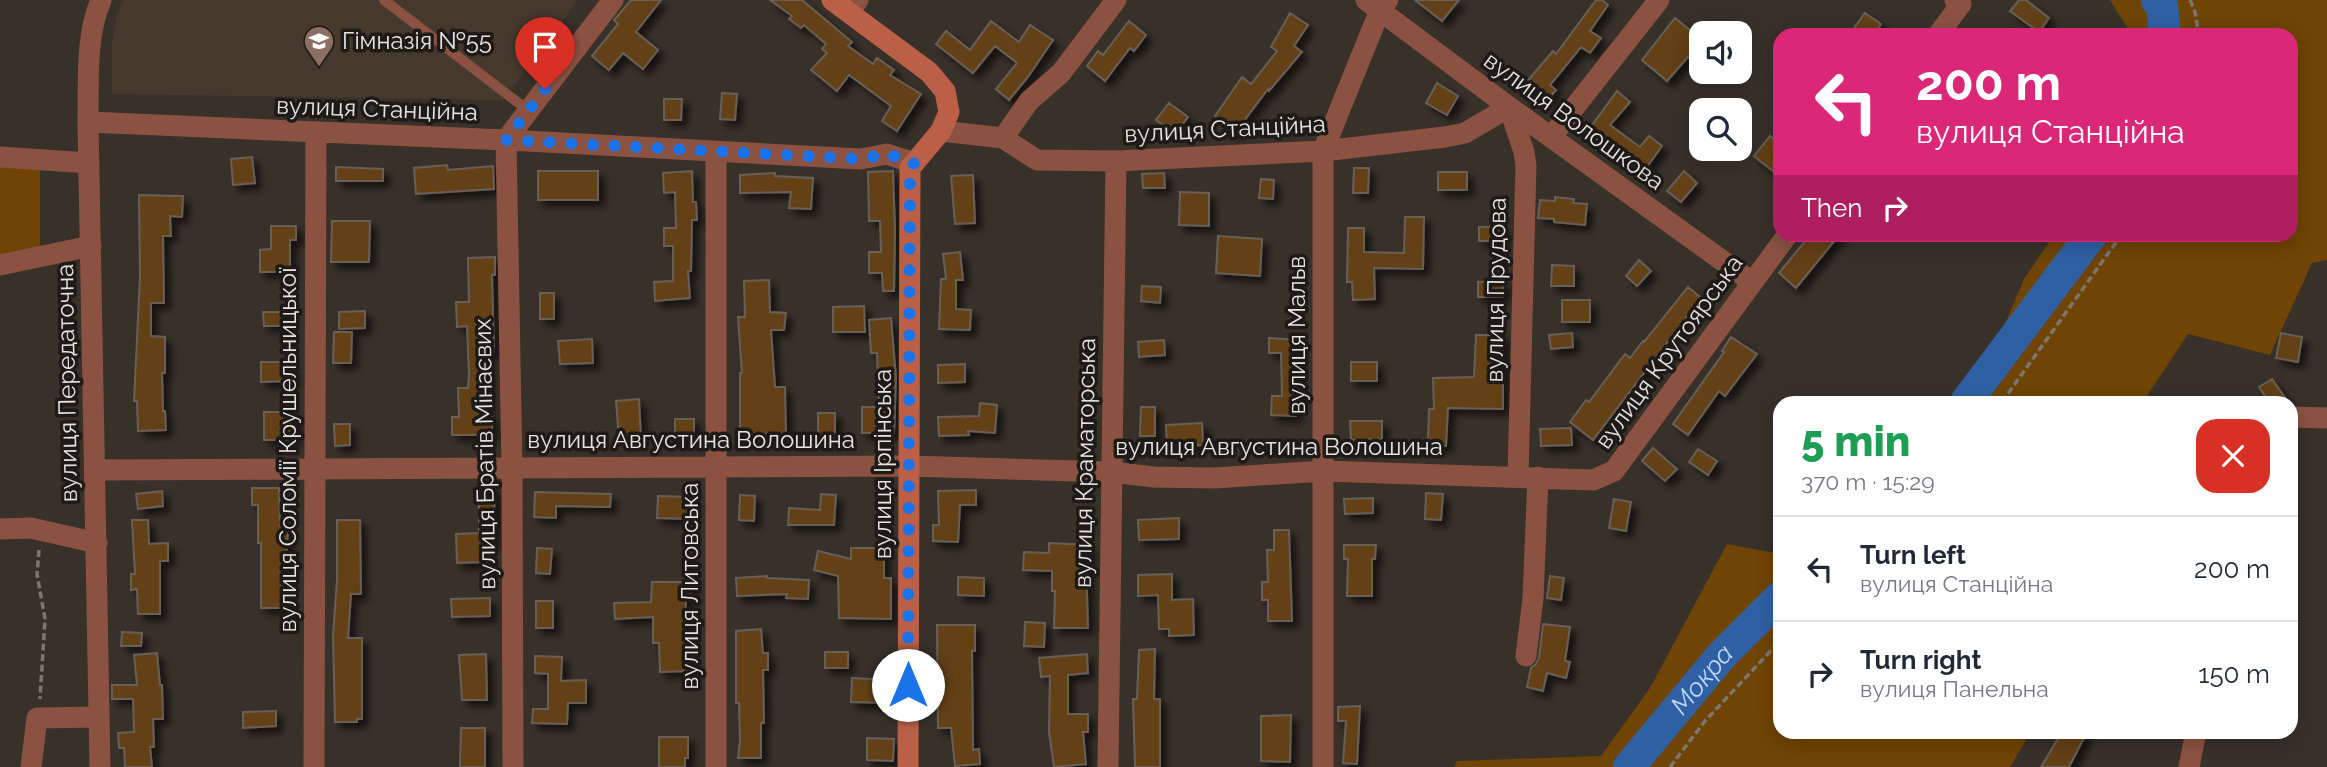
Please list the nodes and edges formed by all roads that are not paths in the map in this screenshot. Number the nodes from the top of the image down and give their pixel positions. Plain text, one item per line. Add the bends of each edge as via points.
1 (101, 0) edge
2 (384, 0) edge
3 (613, 0) edge
4 (1116, 0) edge
5 (1659, 0) edge
6 (1958, 2) edge
7 (1378, 3) edge
8 (846, 4) edge
9 (1942, 28) edge
10 (1509, 107) junction
11 (529, 111) junction
12 (88, 122) junction
13 (941, 131) junction
14 (316, 133) junction
15 (1551, 137) junction
16 (1003, 138) junction
17 (506, 140) junction
18 (1323, 151) junction
19 (716, 152) junction
20 (0, 158) edge
21 (1116, 161) junction
22 (89, 163) junction
23 (914, 163) junction
24 (1782, 242) edge
25 (90, 246) junction
26 (0, 265) edge
27 (1752, 282) junction
28 (2298, 417) edge
29 (2327, 418) edge
30 (909, 466) junction
31 (716, 467) junction
32 (512, 468) junction
33 (314, 469) junction
34 (96, 470) junction
35 (1324, 471) junction
36 (1111, 472) junction
37 (1528, 477) junction
38 (0, 529) edge
39 (97, 543) junction
40 (1526, 656) dead end
41 (99, 717) junction
42 (2195, 739) edge
43 (31, 767) edge
44 (100, 767) edge
45 (314, 767) edge
46 (513, 767) edge
47 (716, 767) edge
48 (908, 767) edge
49 (1108, 767) edge
50 (1323, 767) edge
51 (2189, 767) edge

1 - 12 street, вулиця Передаточна via 90,49
2 - 11 lane
3 - 11 street
4 - 16 street via 1061,73 1030,101
5 - 15 street
6 - 9 street
7 - 10 street, вулиця Волошкова
7 - 18 street, вулиця Мальв
8 - 13 street via 929,72 945,91 949,112
10 - 15 street, вулиця Волошкова
10 - 18 street, вулиця Станційна via 1465,133
10 - 37 street, вулиця Прудова via 1526,165
11 - 17 street
12 - 14 street, вулиця Станційна
12 - 22 street, вулиця Передаточна
13 - 16 street, вулиця Станційна
13 - 23 street
14 - 17 street, вулиця Станційна
14 - 33 street, вулиця Соломії Крушельницької
15 - 27 street, вулиця Волошкова
16 - 21 street, вулиця Станційна via 1037,160
17 - 19 street, вулиця Станційна
17 - 32 street, вулиця Братів Мінаєвих
18 - 21 street, вулиця Станційна
18 - 35 street, вулиця Мальв
19 - 23 street, вулиця Станційна via 861,159 887,154
19 - 31 street, вулиця Литовська
20 - 22 street
21 - 36 street, вулиця Краматорська
22 - 25 street, вулиця Передаточна
23 - 30 street, вулиця Ірпінська via 910,169
24 - 27 street, вулиця Крутоярська
25 - 26 street
25 - 34 street, вулиця Передаточна
27 - 37 street, вулиця Крутоярська via 1614,471 1593,480
28 - 29 street
30 - 31 street, вулиця Августина Волошина
30 - 36 street, вулиця Августина Волошина
30 - 48 street, вулиця Ірпінська
31 - 32 street, вулиця Августина Волошина
31 - 47 street, вулиця Литовська
32 - 33 street, вулиця Августина Волошина
32 - 46 street, вулиця Братів Мінаєвих
33 - 34 street, вулиця Августина Волошина
33 - 45 street, вулиця Соломії Крушельницької
34 - 39 street, вулиця Передаточна
35 - 36 street, вулиця Августина Волошина via 1214,478
35 - 37 street, вулиця Августина Волошина
35 - 50 street, вулиця Мальв
36 - 49 street, вулиця Краматорська
37 - 40 street, вулиця Прудова via 1533,598
38 - 39 street via 31,528
39 - 41 street, вулиця Передаточна
41 - 43 street via 37,718
41 - 44 street, вулиця Передаточна
42 - 51 street

